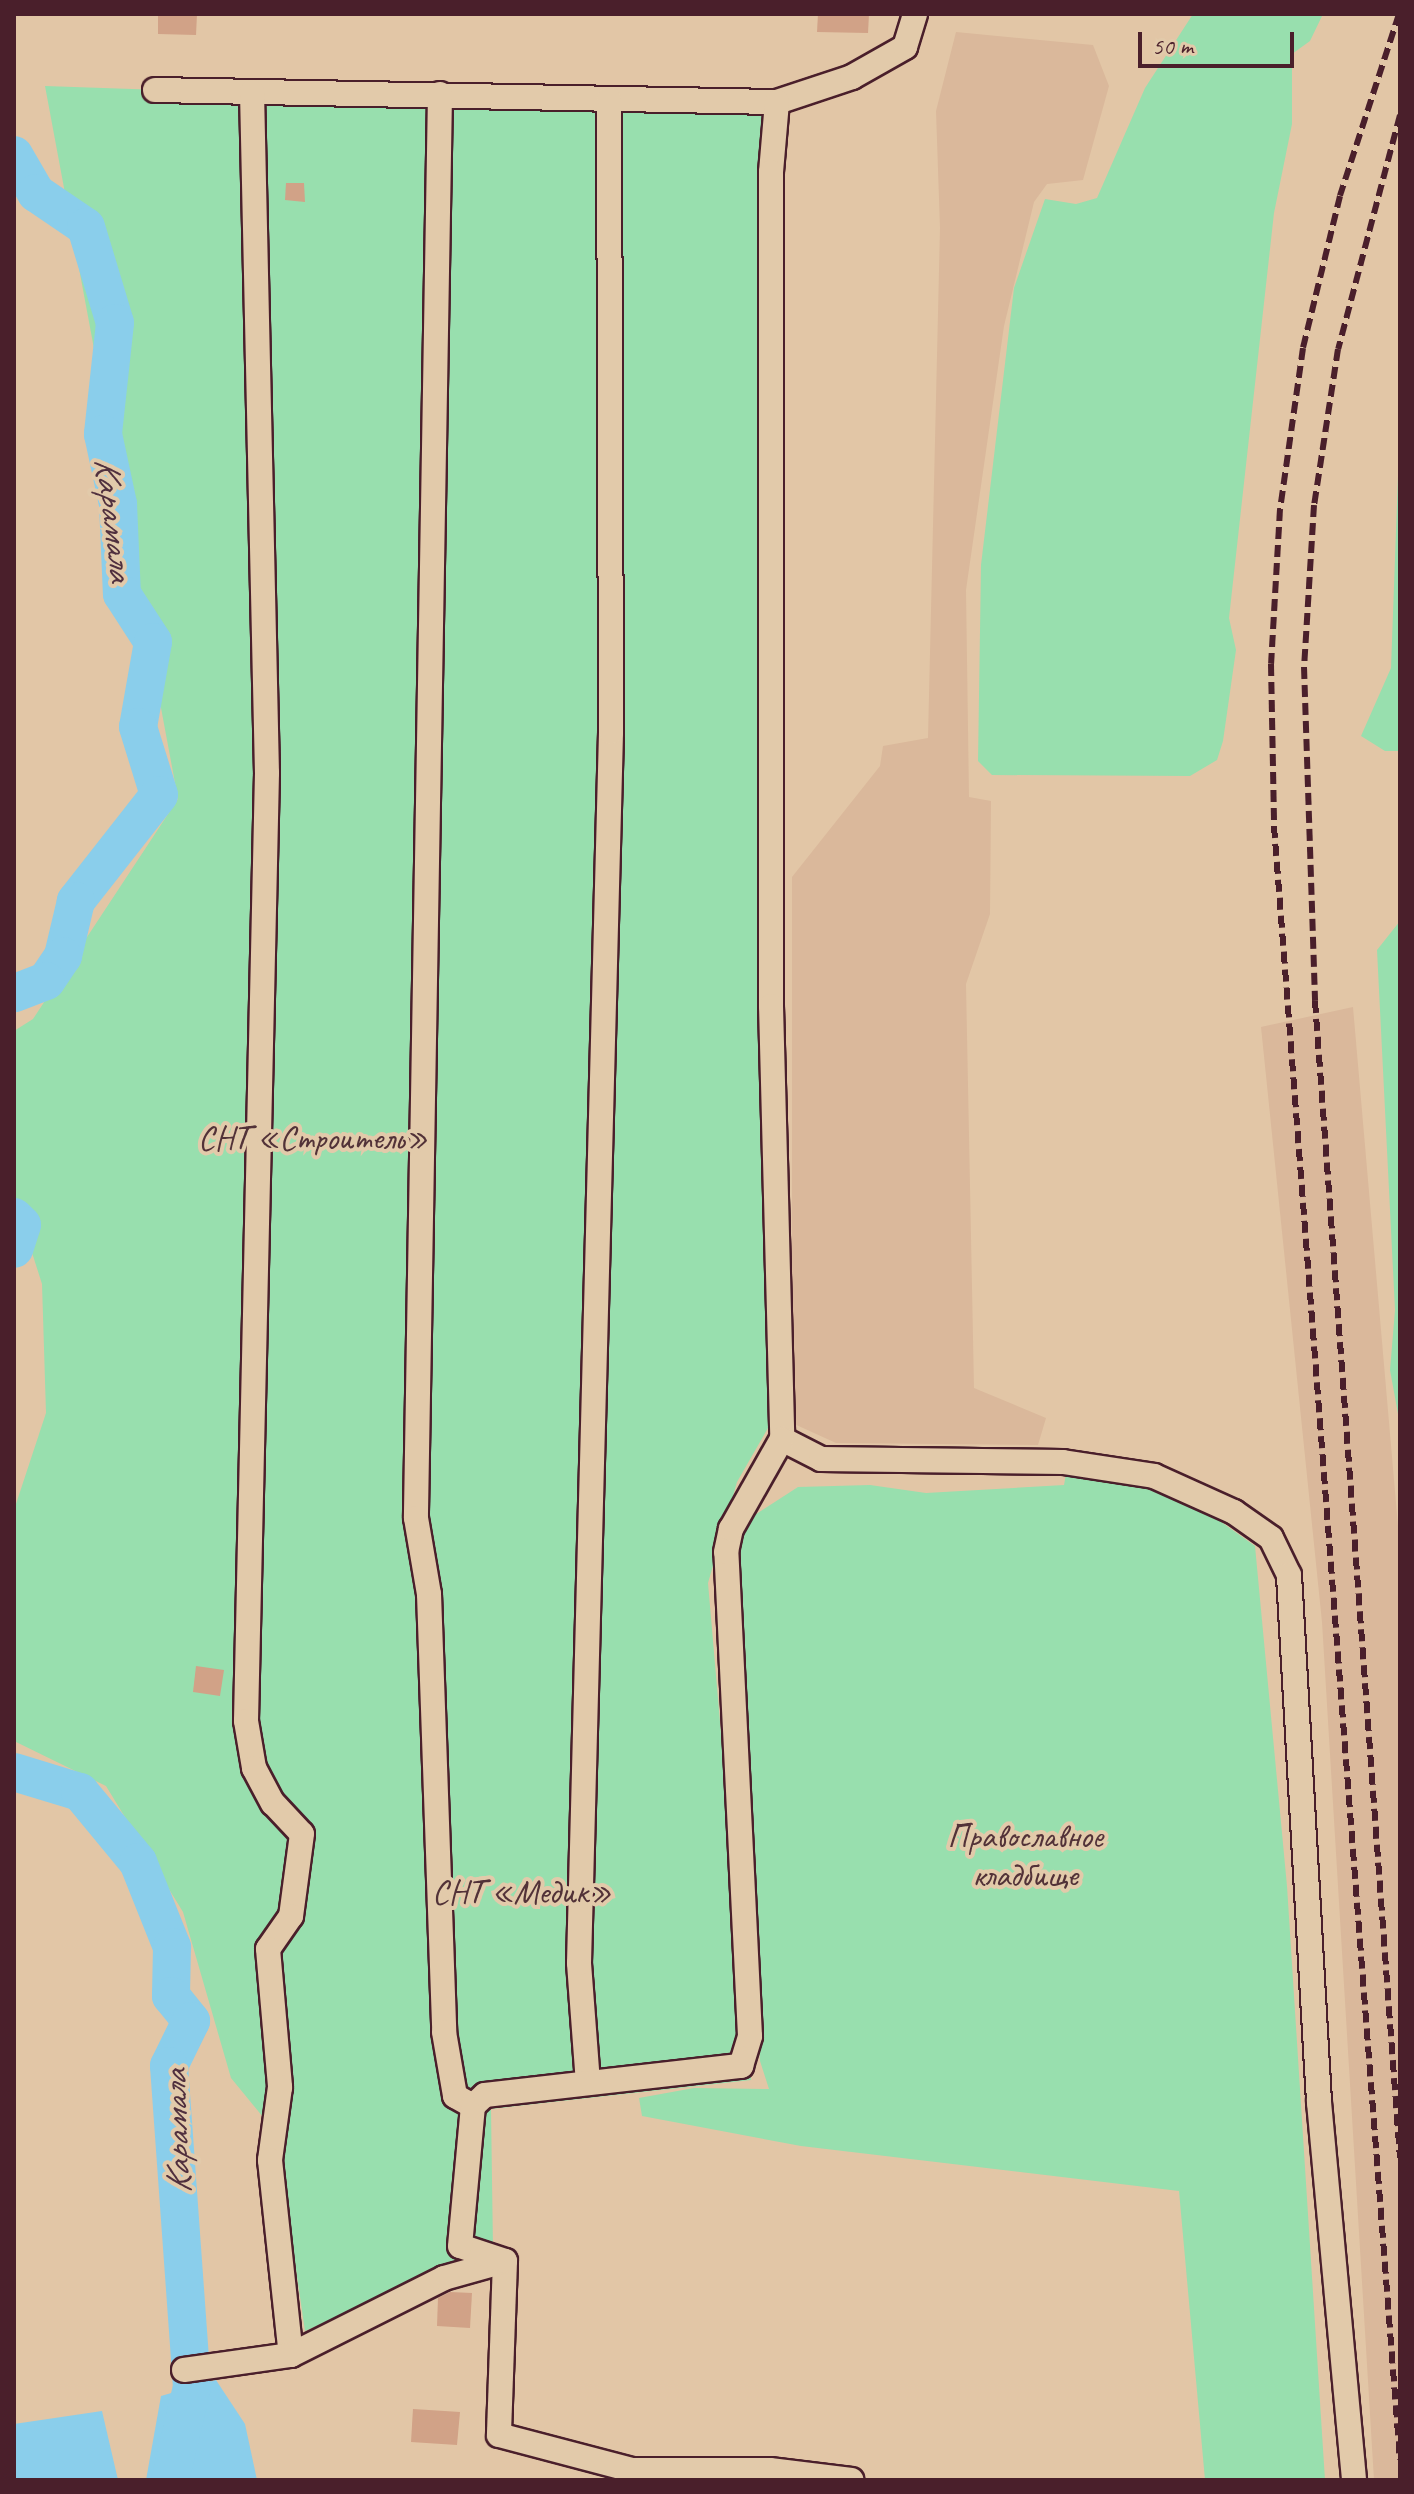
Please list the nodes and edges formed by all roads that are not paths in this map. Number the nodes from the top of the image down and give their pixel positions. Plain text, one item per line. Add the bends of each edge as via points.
1 (915, 14) edge
2 (155, 90) dead end
3 (252, 92) junction
4 (440, 94) junction
5 (609, 99) junction
6 (777, 102) junction
7 (782, 1439) junction
8 (588, 2083) junction
9 (473, 2106) junction
10 (505, 2261) junction
11 (291, 2355) junction
12 (184, 2370) dead end
13 (633, 2475) edge
14 (851, 2480) edge
15 (1354, 2480) edge

1 - 6 street via 905,47 852,77
2 - 3 street
3 - 4 street
3 - 11 street via 267,788 246,1721 254,1768 273,1803 302,1834 291,1916 268,1949 280,2087 270,2160
4 - 5 street
4 - 9 street via 416,1518 429,1594 444,2032 455,2096
5 - 6 street
5 - 8 street via 611,732 601,975 600,1307 580,1869
6 - 7 street via 771,172 771,1006
7 - 8 street via 731,1529 726,1552 750,2036 741,2066
7 - 15 street via 821,1459 1063,1462 1154,1476 1234,1512 1271,1538 1289,1575 1319,2102
8 - 9 street via 485,2095
9 - 10 street via 460,2246
10 - 11 street via 444,2278
10 - 13 street via 499,2435
11 - 12 street
13 - 14 street via 770,2470

